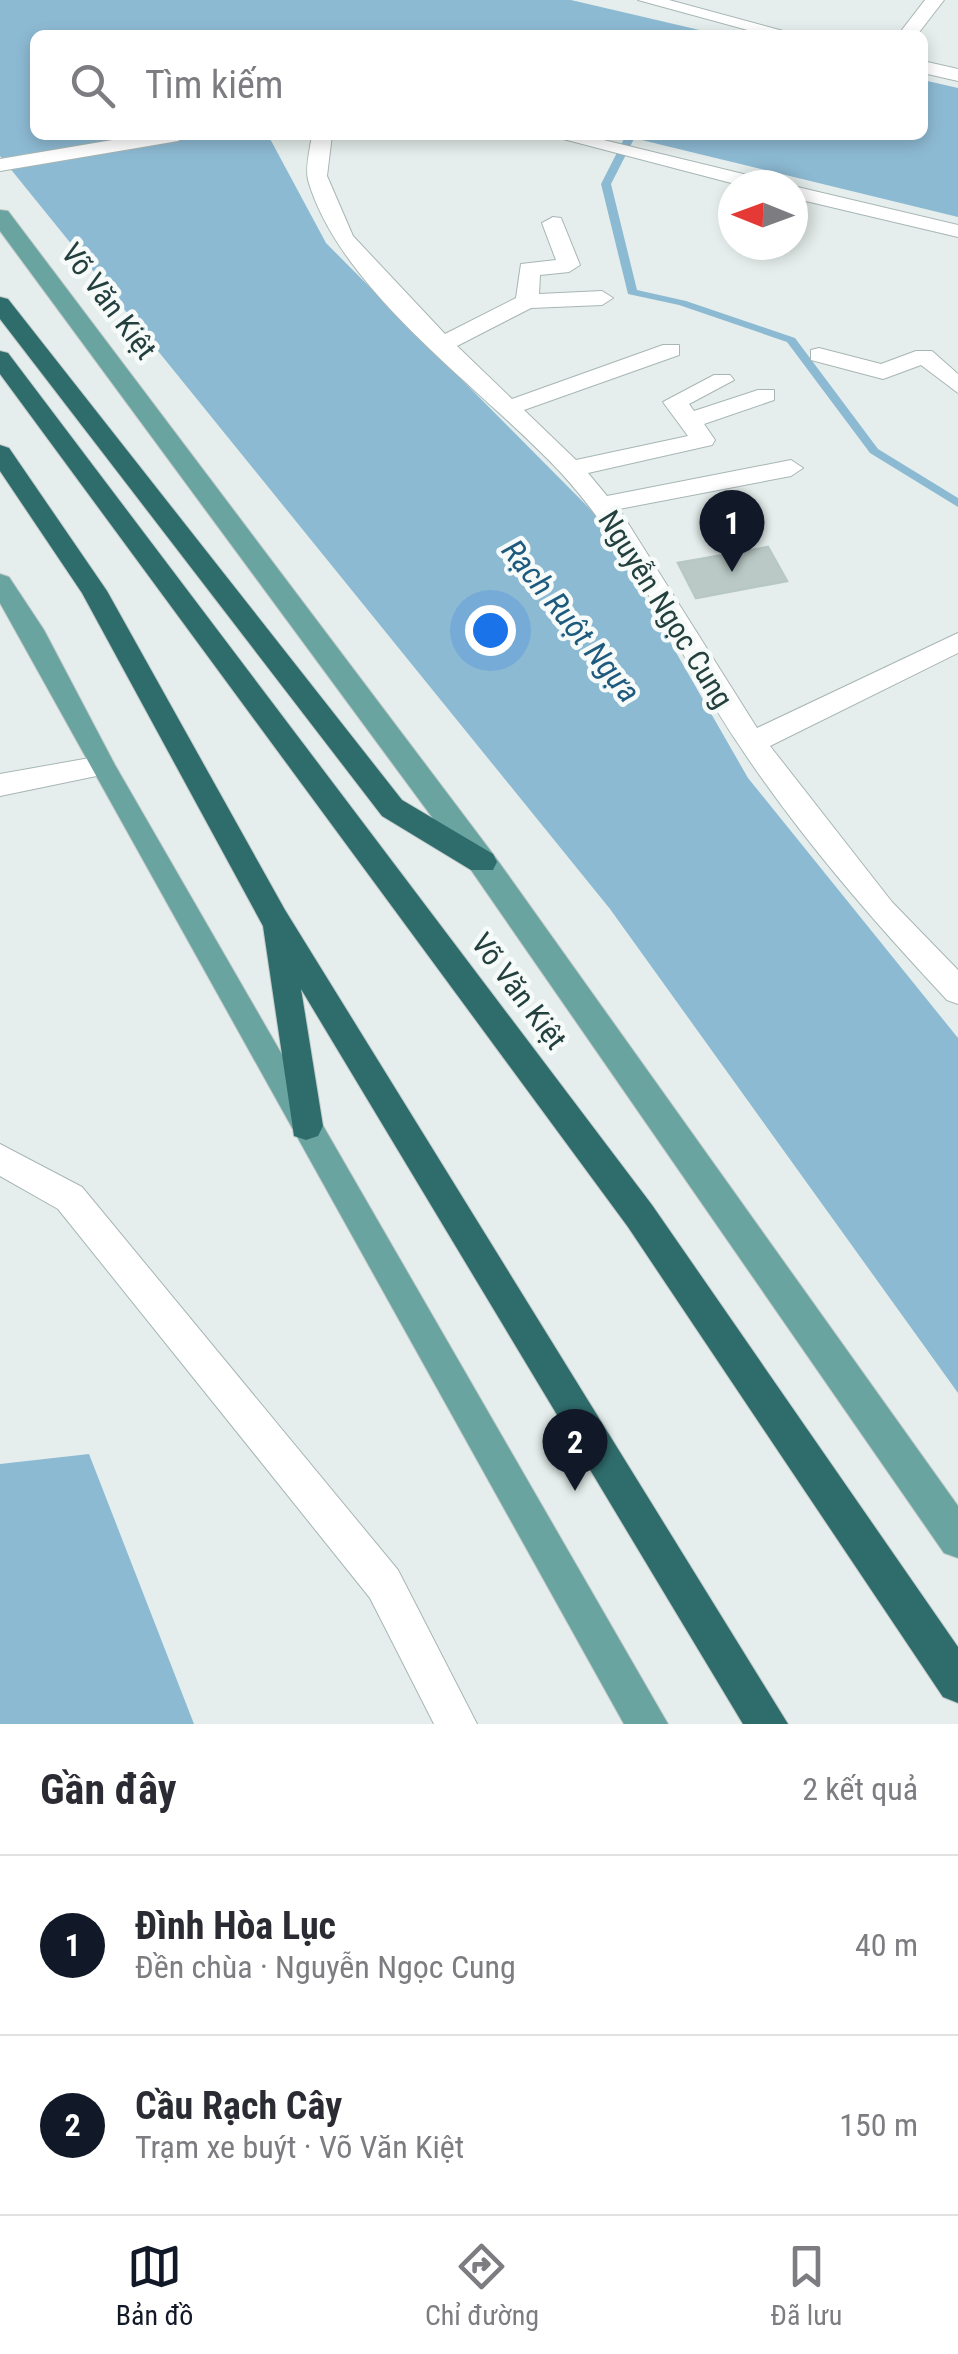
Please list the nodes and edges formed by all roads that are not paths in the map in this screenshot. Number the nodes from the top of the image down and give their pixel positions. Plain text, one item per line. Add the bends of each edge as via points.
1 (647, 0) edge
2 (935, 0) edge
3 (769, 30) edge
4 (911, 30) edge
5 (928, 68) edge
6 (958, 75) edge
7 (149, 140) edge
8 (321, 140) edge
9 (578, 140) edge
10 (0, 166) edge
11 (718, 174) edge
12 (808, 196) edge
13 (0, 216) edge
14 (553, 223) dead end
15 (958, 231) edge
16 (602, 298) dead end
17 (528, 301) junction
18 (0, 304) edge
19 (445, 344) junction
20 (671, 350) dead end
21 (818, 355) dead end
22 (0, 358) edge
23 (722, 380) dead end
24 (958, 386) edge
25 (766, 395) dead end
26 (512, 407) junction
27 (689, 421) junction
28 (0, 454) edge
29 (792, 468) dead end
30 (571, 469) junction
31 (601, 505) junction
32 (0, 583) edge
33 (958, 642) edge
34 (752, 743) junction
35 (101, 766) junction
36 (0, 785) edge
37 (482, 862) junction
38 (274, 918) junction
39 (958, 991) edge
40 (306, 1126) junction
41 (0, 1159) edge
42 (958, 1539) edge
43 (958, 1682) edge
44 (456, 1724) edge
45 (647, 1724) edge
46 (767, 1724) edge

1 - 3 street
2 - 4 street
5 - 6 street
7 - 10 street
8 - 19 street, Nguyễn Ngọc Cung via 317,176 343,238
9 - 11 street
12 - 15 street
13 - 37 main road, Võ Văn Kiệt
14 - 17 street via 568,265 528,269
16 - 17 street
17 - 19 street
18 - 37 highway, Võ Văn Kiệt via 392,808
19 - 26 street, Nguyễn Ngọc Cung
20 - 26 street
21 - 24 street via 884,372 924,356
22 - 43 highway, Võ Văn Kiệt via 640,1216
23 - 27 street via 675,402
25 - 27 street
26 - 30 street, Nguyễn Ngọc Cung
27 - 30 street via 703,440
28 - 38 highway via 94,591
29 - 31 street
30 - 31 street, Nguyễn Ngọc Cung
31 - 34 street, Nguyễn Ngọc Cung
32 - 35 main road
33 - 34 street
34 - 39 street, Nguyễn Ngọc Cung via 881,910
35 - 36 street
35 - 40 main road
37 - 42 main road, Võ Văn Kiệt
38 - 40 highway
38 - 46 highway
40 - 45 main road
41 - 44 street via 70,1198 360,1554 384,1584

